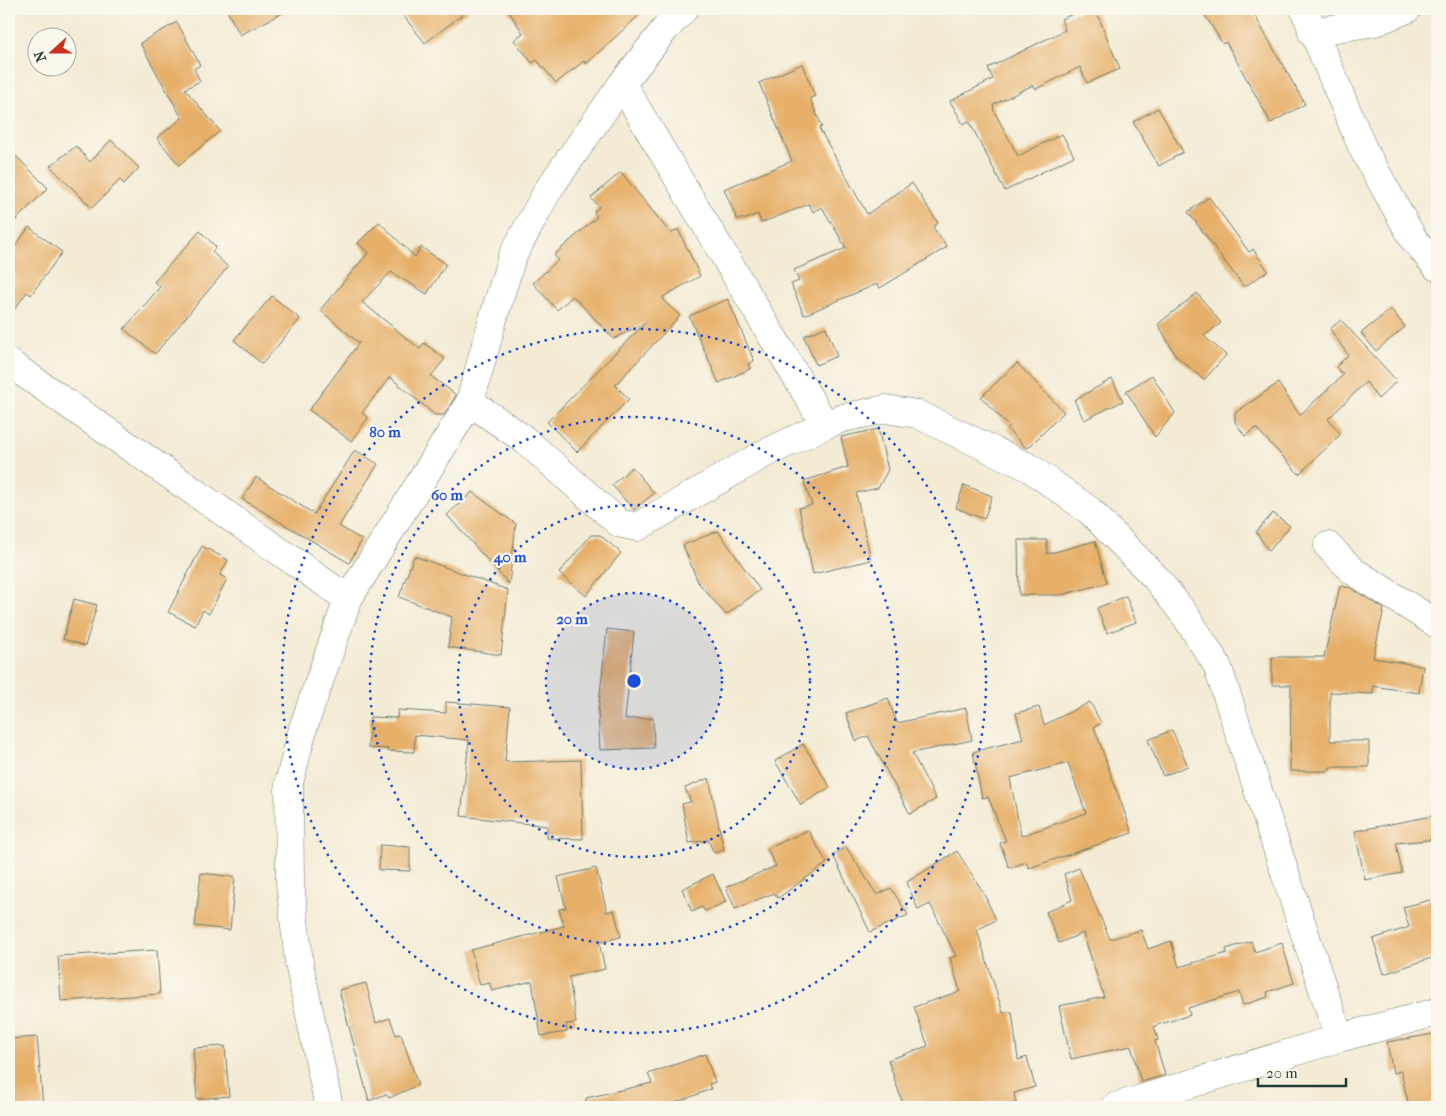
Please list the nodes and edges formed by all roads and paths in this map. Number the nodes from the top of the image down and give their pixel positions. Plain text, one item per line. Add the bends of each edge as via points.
1 (684, 9) edge
2 (1408, 9) edge
3 (1308, 20) edge
4 (622, 84) junction
5 (1437, 267) edge
6 (9, 363) edge
7 (470, 402) junction
8 (824, 425) junction
9 (1328, 546) dead end
10 (348, 599) junction
11 (1437, 624) edge
12 (1437, 1012) edge
13 (1339, 1038) junction
14 (329, 1107) edge
15 (1115, 1107) edge

1 - 4 street
2 - 3 street via 1375,22
3 - 5 street via 1362,149 1414,240
4 - 7 street via 548,190 512,257
4 - 8 street
6 - 10 street
7 - 8 street via 525,440 619,523 637,528 762,455
7 - 10 street
8 - 13 street via 886,409 926,418 1030,468 1090,511 1156,578 1185,615 1217,666
9 - 11 street via 1353,571
10 - 14 street via 304,726 289,783 290,883 299,963
12 - 13 street
13 - 15 street

